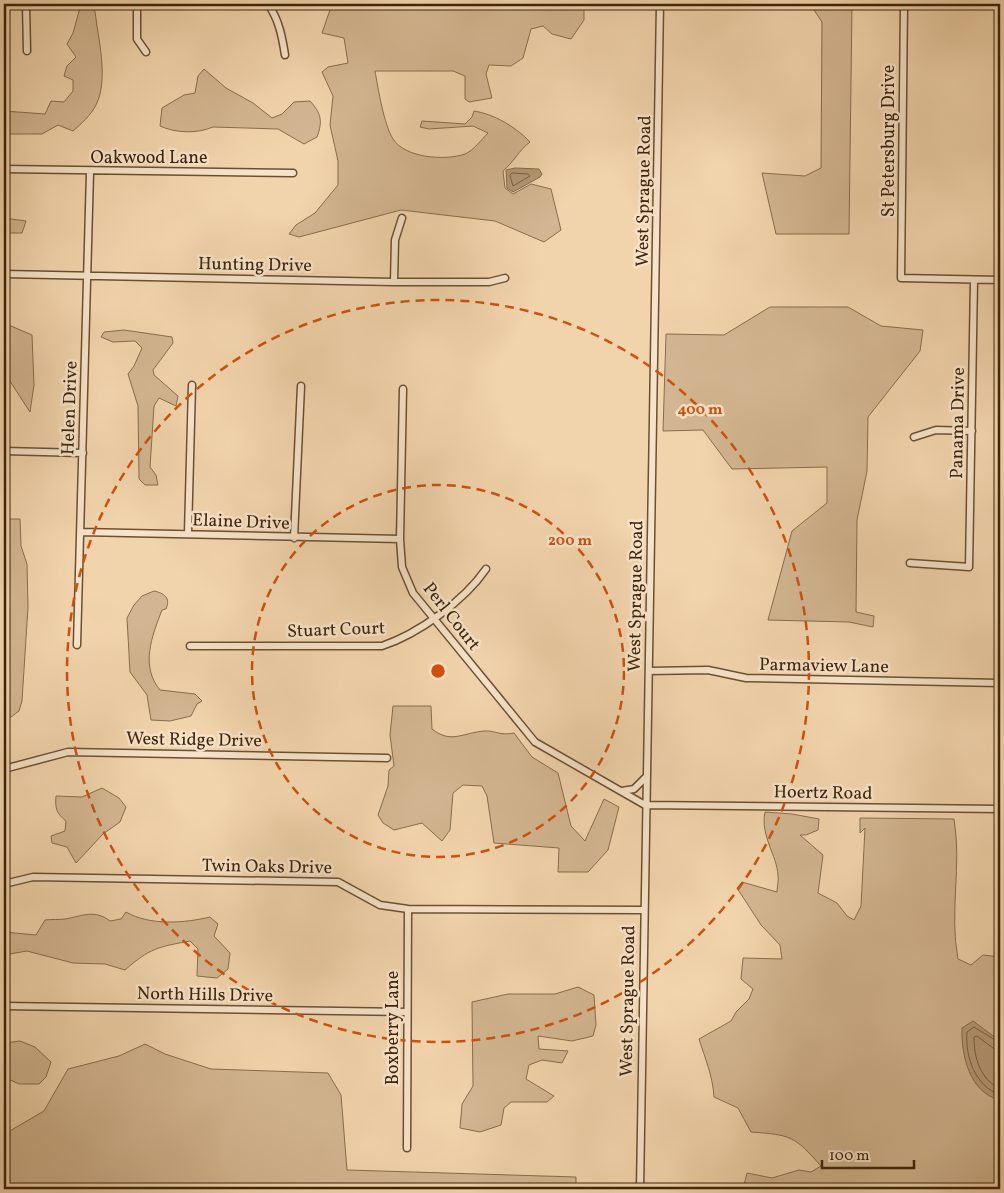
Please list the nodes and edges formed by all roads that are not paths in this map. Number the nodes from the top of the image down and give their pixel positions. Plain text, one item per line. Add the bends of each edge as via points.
1 (26, 4) edge
2 (137, 4) edge
3 (268, 4) edge
4 (660, 4) edge
5 (904, 4) edge
6 (27, 51) dead end
7 (146, 52) dead end
8 (285, 55) dead end
9 (4, 169) edge
10 (90, 172) junction
11 (293, 173) dead end
12 (402, 218) dead end
13 (4, 274) edge
14 (87, 276) junction
15 (505, 278) dead end
16 (974, 280) junction
17 (1000, 280) edge
18 (394, 282) junction
19 (192, 385) dead end
20 (301, 386) dead end
21 (403, 389) dead end
22 (972, 431) junction
23 (914, 437) dead end
24 (4, 451) edge
25 (83, 453) junction
26 (81, 532) junction
27 (188, 534) junction
28 (294, 538) junction
29 (400, 540) junction
30 (910, 563) dead end
31 (486, 569) dead end
32 (434, 618) junction
33 (77, 645) dead end
34 (190, 646) dead end
35 (649, 671) junction
36 (1000, 683) edge
37 (387, 758) dead end
38 (4, 769) edge
39 (646, 778) junction
40 (620, 791) junction
41 (645, 805) junction
42 (1000, 809) edge
43 (4, 884) edge
44 (408, 909) junction
45 (643, 910) junction
46 (4, 1006) edge
47 (407, 1012) junction
48 (407, 1148) dead end
49 (640, 1189) edge

1 - 6 street
2 - 7 street via 137,39
3 - 8 street via 276,15
4 - 35 street, West Sprague Road
5 - 16 street, St Petersburg Drive via 901,278
9 - 10 street, Oakwood Lane
10 - 11 street, Oakwood Lane
10 - 14 street, Helen Drive
12 - 18 street via 395,240
13 - 14 street, Hunting Drive
14 - 18 street, Hunting Drive
14 - 25 street, Helen Drive
15 - 18 street, Hunting Drive via 489,282
16 - 17 street
16 - 22 street, Panama Drive
19 - 27 street
20 - 28 street
21 - 29 street, Perl Court
22 - 23 street via 936,430
22 - 30 street, Panama Drive via 969,567
24 - 25 street
25 - 26 street, Helen Drive
26 - 27 street, Elaine Drive
26 - 33 street, Helen Drive
27 - 28 street, Elaine Drive
28 - 29 street, Elaine Drive
29 - 32 street, Perl Court via 402,567 413,593
31 - 32 street, Stuart Court via 478,580
32 - 34 street, Stuart Court via 404,639 382,646
32 - 40 street, Perl Court via 535,742
35 - 36 street, Parmaview Lane via 708,670 746,678
35 - 39 street, West Sprague Road
37 - 38 street, West Ridge Drive via 68,752
39 - 40 street via 634,789
39 - 41 street, West Sprague Road
40 - 41 street, Perl Court
41 - 42 street, Hoertz Road
41 - 45 street, West Sprague Road
43 - 44 street, Twin Oaks Drive via 34,877 338,882 380,905
44 - 45 street, Twin Oaks Drive
44 - 47 street, Boxberry Lane
45 - 49 street, West Sprague Road
46 - 47 street, North Hills Drive
47 - 48 street, Boxberry Lane

